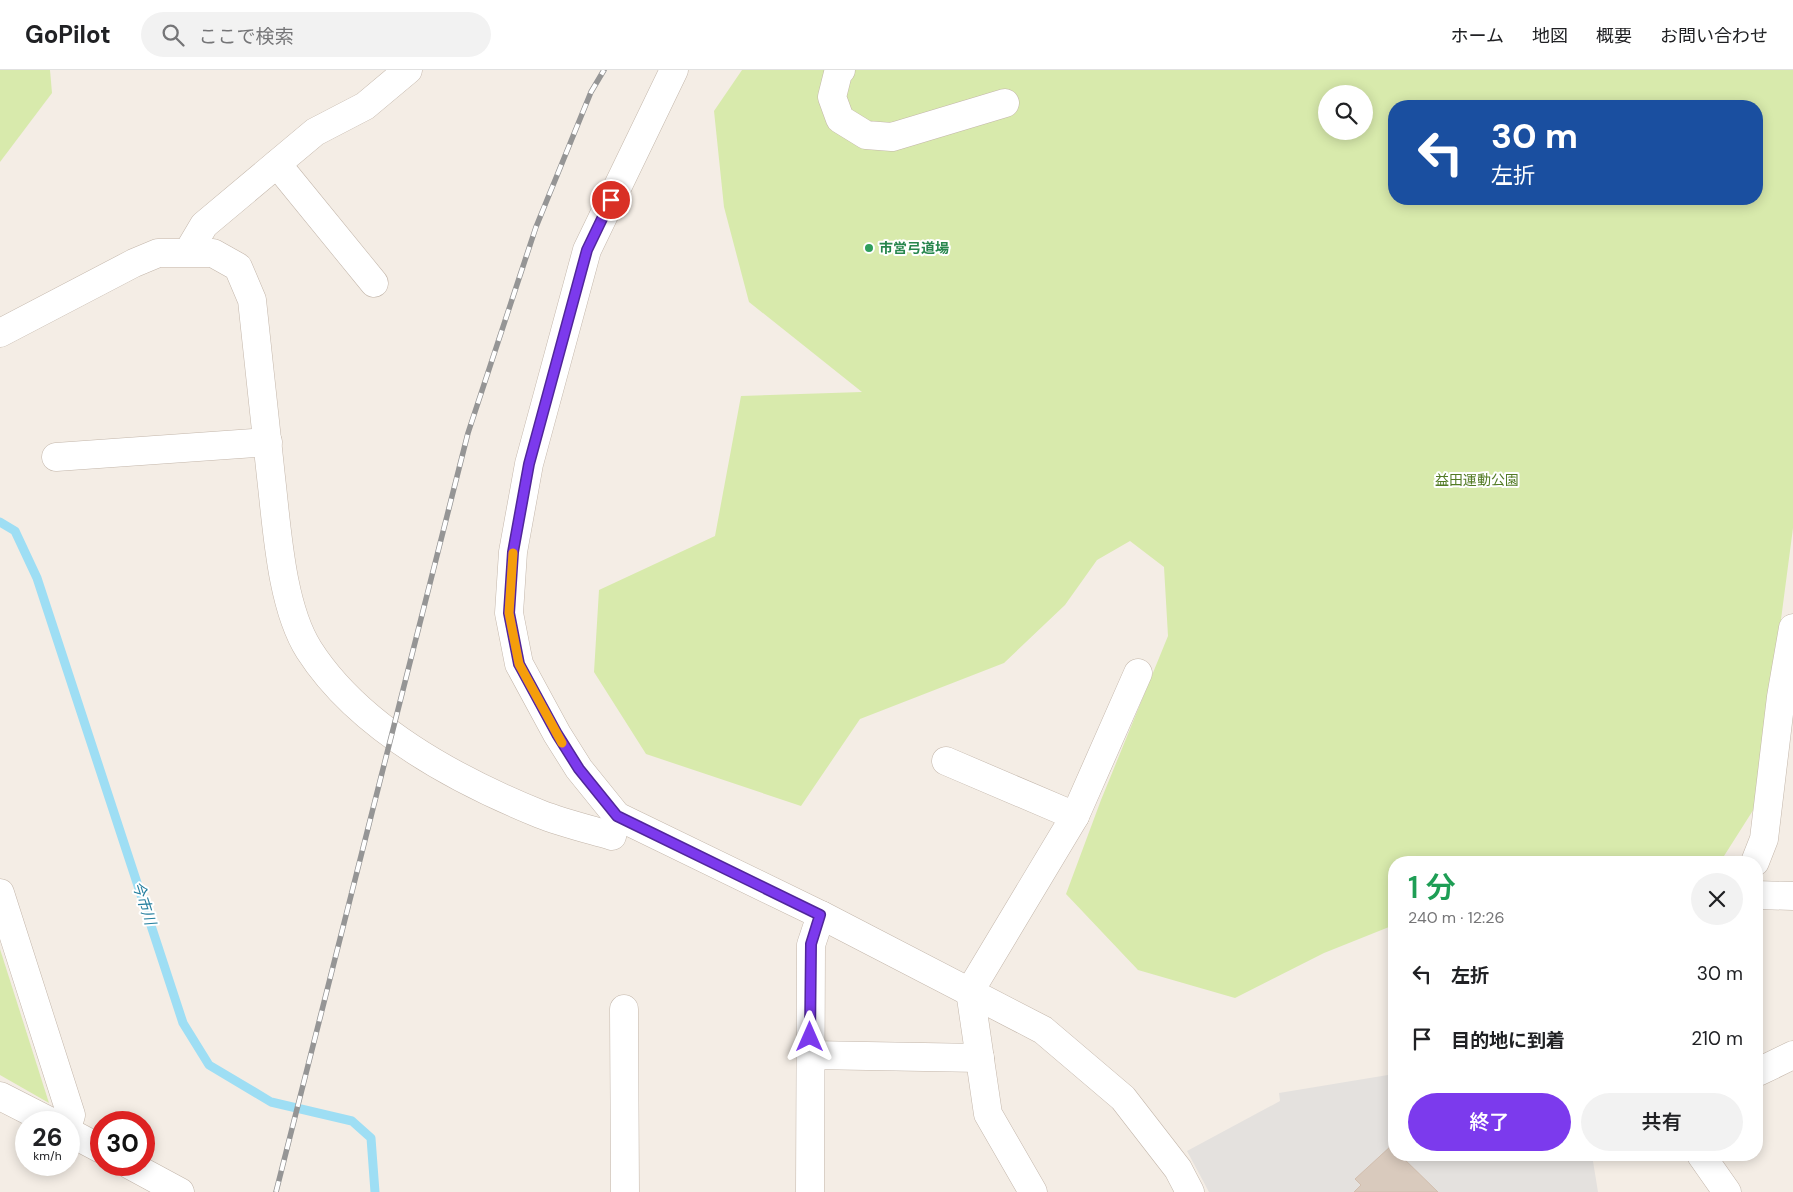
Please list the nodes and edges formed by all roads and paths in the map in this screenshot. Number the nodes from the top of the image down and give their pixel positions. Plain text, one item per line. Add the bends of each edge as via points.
1 (408, 70) edge
2 (674, 70) edge
3 (841, 70) edge
4 (1005, 103) dead end
5 (277, 164) junction
6 (188, 252) junction
7 (374, 283) dead end
8 (0, 333) edge
9 (268, 442) junction
10 (56, 457) dead end
11 (1793, 628) edge
12 (1138, 673) dead end
13 (946, 761) dead end
14 (617, 816) junction
15 (1075, 816) junction
16 (1757, 856) edge
17 (0, 892) edge
18 (1763, 895) edge
19 (1793, 896) edge
20 (820, 915) junction
21 (970, 991) junction
22 (624, 1009) dead end
23 (810, 1055) junction
24 (1793, 1055) edge
25 (980, 1058) junction
26 (1763, 1070) edge
27 (0, 1096) edge
28 (29, 1111) edge
29 (70, 1111) edge
30 (1705, 1161) edge
31 (150, 1176) edge
32 (180, 1192) edge
33 (625, 1192) edge
34 (810, 1192) edge
35 (1033, 1192) edge
36 (1190, 1192) edge
37 (1727, 1192) edge

1 - 5 street via 365,106 315,132
2 - 14 street via 587,250 529,464 513,552 509,613 519,664 579,769
3 - 4 street via 832,97 840,120 866,135 892,137
5 - 6 street via 204,225
5 - 7 street
6 - 8 street via 158,253 134,263
6 - 9 street via 213,253 238,267 252,300
9 - 10 street
9 - 14 street via 280,554 293,611 308,649 347,698 392,735 454,773 541,814 612,836
11 - 16 street via 1764,839
12 - 15 street
13 - 15 street
14 - 20 street
15 - 21 street
17 - 29 street
18 - 19 street
20 - 21 street
20 - 23 street via 811,944
21 - 25 street
21 - 36 street via 1043,1030 1123,1098 1178,1168
22 - 33 street
23 - 25 street
23 - 34 street
24 - 26 street
25 - 35 street via 988,1114
27 - 28 street
30 - 37 street
31 - 32 street

